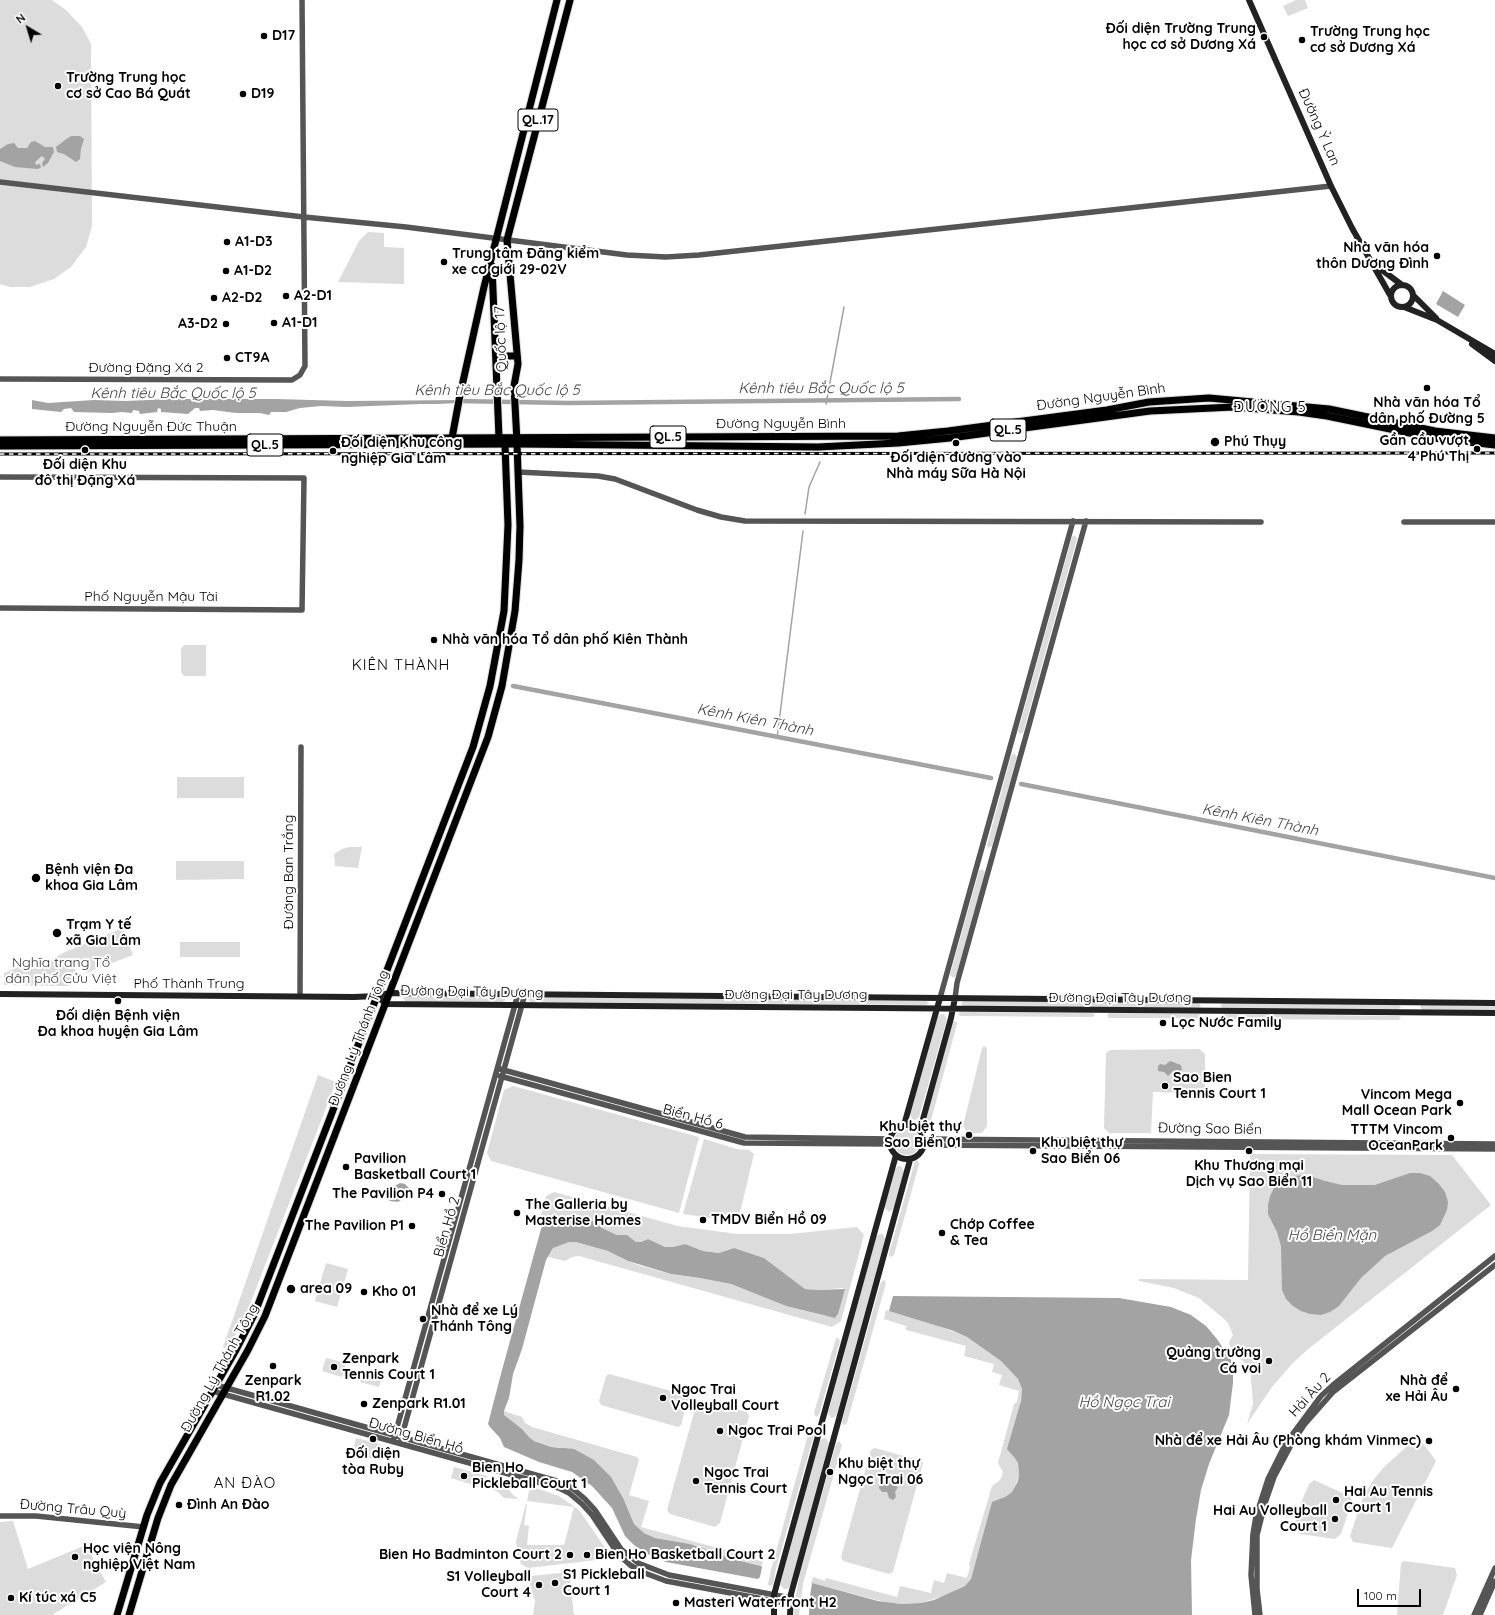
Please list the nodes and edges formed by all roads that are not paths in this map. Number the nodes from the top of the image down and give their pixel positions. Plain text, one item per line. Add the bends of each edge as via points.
1 (302, 0) edge
2 (557, 0) edge
3 (570, 0) edge
4 (1249, 0) edge
5 (544, 53) junction
6 (555, 56) junction
7 (0, 182) edge
8 (1331, 186) junction
9 (304, 217) junction
10 (496, 238) junction
11 (507, 240) junction
12 (492, 256) junction
13 (1371, 262) junction
14 (1402, 285) junction
15 (1390, 295) junction
16 (1413, 295) junction
17 (1404, 307) junction
18 (1437, 320) junction
19 (1457, 331) junction
20 (1495, 350) edge
21 (1495, 354) edge
22 (496, 356) junction
23 (517, 356) junction
24 (1495, 361) edge
25 (0, 379) edge
26 (819, 437) junction
27 (452, 438) junction
28 (499, 438) junction
29 (1495, 438) edge
30 (0, 440) edge
31 (517, 441) junction
32 (13, 443) junction
33 (25, 443) junction
34 (505, 445) junction
35 (1495, 445) edge
36 (0, 446) edge
37 (818, 447) junction
38 (518, 472) junction
39 (0, 477) edge
40 (1073, 522) junction
41 (1086, 522) junction
42 (1262, 522) dead end
43 (1404, 522) dead end
44 (1495, 522) edge
45 (508, 534) junction
46 (520, 535) junction
47 (0, 608) edge
48 (1012, 742) junction
49 (1023, 746) junction
50 (301, 747) dead end
51 (467, 763) junction
52 (478, 766) junction
53 (980, 858) junction
54 (991, 862) junction
55 (390, 993) junction
56 (0, 994) edge
57 (521, 994) junction
58 (300, 996) junction
59 (377, 996) junction
60 (940, 998) junction
61 (955, 998) junction
62 (1495, 1003) edge
63 (386, 1004) junction
64 (518, 1005) junction
65 (937, 1008) junction
66 (953, 1008) junction
67 (1495, 1013) edge
68 (496, 1072) junction
69 (503, 1073) junction
70 (904, 1125) junction
71 (920, 1130) junction
72 (890, 1141) junction
73 (924, 1142) junction
74 (1495, 1144) edge
75 (1412, 1146) junction
76 (1495, 1149) edge
77 (896, 1155) junction
78 (910, 1160) junction
79 (1495, 1256) edge
80 (1495, 1265) edge
81 (214, 1388) junction
82 (224, 1391) junction
83 (401, 1437) junction
84 (394, 1439) junction
85 (400, 1444) junction
86 (0, 1516) edge
87 (144, 1527) junction
88 (1495, 1568) edge
89 (1495, 1581) edge
90 (774, 1598) junction
91 (790, 1601) junction
92 (117, 1615) edge
93 (129, 1615) edge
94 (774, 1615) edge
95 (790, 1615) edge
96 (1255, 1615) edge
97 (1260, 1615) edge
98 (1474, 1615) edge
99 (1480, 1615) edge

1 - 9 street
2 - 5 main road, QL.17
3 - 6 main road, QL.17
4 - 8 main road, Đường Ỷ Lan
5 - 6 main road
5 - 10 main road, QL.17
6 - 11 main road, QL.17
7 - 9 street
8 - 11 street via 699,255 627,255
8 - 13 main road, Đường Ỷ Lan
9 - 10 street
9 - 25 street, Đường Đặng Xá 2 via 305,366 300,375 292,380
10 - 11 street
10 - 12 main road, QL.17
11 - 23 main road, Quốc lộ 17 / QL.17
12 - 22 main road, Quốc lộ 17 / QL.17
12 - 27 main road, QL.17
13 - 14 main road, Đường Ỷ Lan
13 - 15 main road, Đường Ỷ Lan
14 - 15 main road via 1394,287
14 - 16 main road via 1409,288
15 - 17 main road via 1394,305
16 - 17 main road via 1411,303
16 - 18 main road
17 - 18 main road
18 - 19 main road
19 - 20 main road via 1466,333
19 - 21 main road
19 - 24 main road
22 - 23 main road
22 - 28 main road, Quốc lộ 17 / QL.17
23 - 31 main road, Quốc lộ 17 / QL.17 via 514,386
26 - 29 main road, Đường Nguyễn Bình / QL.5 via 898,436 948,431 1149,402 1209,398 1329,409 1435,431
26 - 31 main road, Đường Nguyễn Bình / QL.5
26 - 37 main road
27 - 28 main road, Đường Nguyễn Đức Thuận / QL.5
27 - 33 main road, Đường Nguyễn Đức Thuận / QL.5
28 - 31 main road, Đường Nguyễn Đức Thuận / QL.5
28 - 34 main road
30 - 32 main road, Đường Nguyễn Đức Thuận / QL.5
31 - 34 main road, Đường Nguyễn Đức Thuận / QL.5
31 - 37 main road, Đường Nguyễn Bình / QL.5
31 - 38 main road, Đường Lý Thánh Tông
32 - 33 main road, Đường Nguyễn Đức Thuận / QL.5
32 - 36 main road, Đường Nguyễn Đức Thuận / QL.5
33 - 34 main road, Đường Nguyễn Đức Thuận / QL.5
34 - 45 main road, Đường Lý Thánh Tông
35 - 37 main road, Đường Nguyễn Bình / QL.5 via 1434,438 1327,416 1233,407 1150,411 950,438
38 - 40 street via 598,476 697,510 745,520
38 - 46 main road, Đường Lý Thánh Tông
39 - 47 street, Phố Nguyễn Mậu Tài via 304,478 302,610
40 - 41 street
40 - 48 street
41 - 42 street
41 - 49 street
43 - 44 street
45 - 46 main road
45 - 51 main road, Đường Lý Thánh Tông via 504,605 496,657 479,727
46 - 52 main road, Đường Lý Thánh Tông via 515,612 508,658 496,710
48 - 49 street
48 - 53 street
49 - 54 street
50 - 58 street, Đường Ban Trắng
51 - 52 main road
51 - 59 main road, Đường Lý Thánh Tông
52 - 55 main road, Đường Lý Thánh Tông
53 - 54 street
53 - 60 street
54 - 61 street via 957,982
55 - 57 main road, Đường Đại Tây Dương
55 - 59 main road, Đường Đại Tây Dương
55 - 63 main road, Đường Lý Thánh Tông
56 - 58 main road, Phố Thành Trung
57 - 60 main road, Đường Đại Tây Dương
57 - 64 street, Biển Hồ 2
58 - 59 main road, Phố Thành Trung
59 - 63 main road, Đường Đại Tây Dương
59 - 81 main road, Đường Lý Thánh Tông via 254,1315
60 - 61 main road, Đường Đại Tây Dương
60 - 65 main road
61 - 62 main road, Đường Đại Tây Dương
61 - 66 main road
63 - 64 main road, Đường Đại Tây Dương
63 - 82 main road, Đường Lý Thánh Tông via 265,1316
64 - 65 main road, Đường Đại Tây Dương
64 - 68 street, Biển Hồ 2
64 - 69 street, Biển Hồ 2
65 - 66 main road, Đường Đại Tây Dương
65 - 70 main road
66 - 67 main road, Đường Đại Tây Dương
66 - 71 main road
68 - 69 street, Biển Hồ 6
68 - 84 street, Biển Hồ 2
69 - 72 street, Biển Hồ 6 via 747,1137
69 - 83 street, Biển Hồ 2
70 - 71 main road
70 - 72 main road via 894,1131
71 - 73 main road
72 - 77 main road
73 - 75 street, Đường Sao Biển
73 - 78 main road via 919,1156
74 - 75 street, Đường Sao Biển
75 - 76 street, Đường Sao Biển
77 - 78 main road
77 - 90 main road
78 - 91 main road
79 - 96 street, Hải Âu 2 via 1333,1385 1321,1396 1286,1443 1268,1479 1256,1516 1251,1575
80 - 97 street, Hải Âu 2 via 1333,1392 1304,1425 1274,1477 1257,1535 1257,1589
81 - 82 street, Đường Biển Hồ
81 - 87 main road, Đường Lý Thánh Tông via 162,1479
82 - 84 street, Đường Biển Hồ
82 - 93 main road, Đường Lý Thánh Tông via 171,1485 158,1518
83 - 84 street, Đường Biển Hồ
83 - 85 street, Biển Hồ 2
83 - 90 street, Đường Biển Hồ via 568,1486 590,1504 627,1554 652,1570
84 - 85 street, Đường Biển Hồ
85 - 90 street, Đường Biển Hồ via 565,1491 587,1510 624,1560 655,1578
86 - 87 street, Đường Trâu Quỳ via 49,1517
87 - 92 main road, Đường Lý Thánh Tông
88 - 98 street
89 - 99 street
90 - 91 street, Đường Biển Hồ
90 - 94 main road
91 - 95 main road

